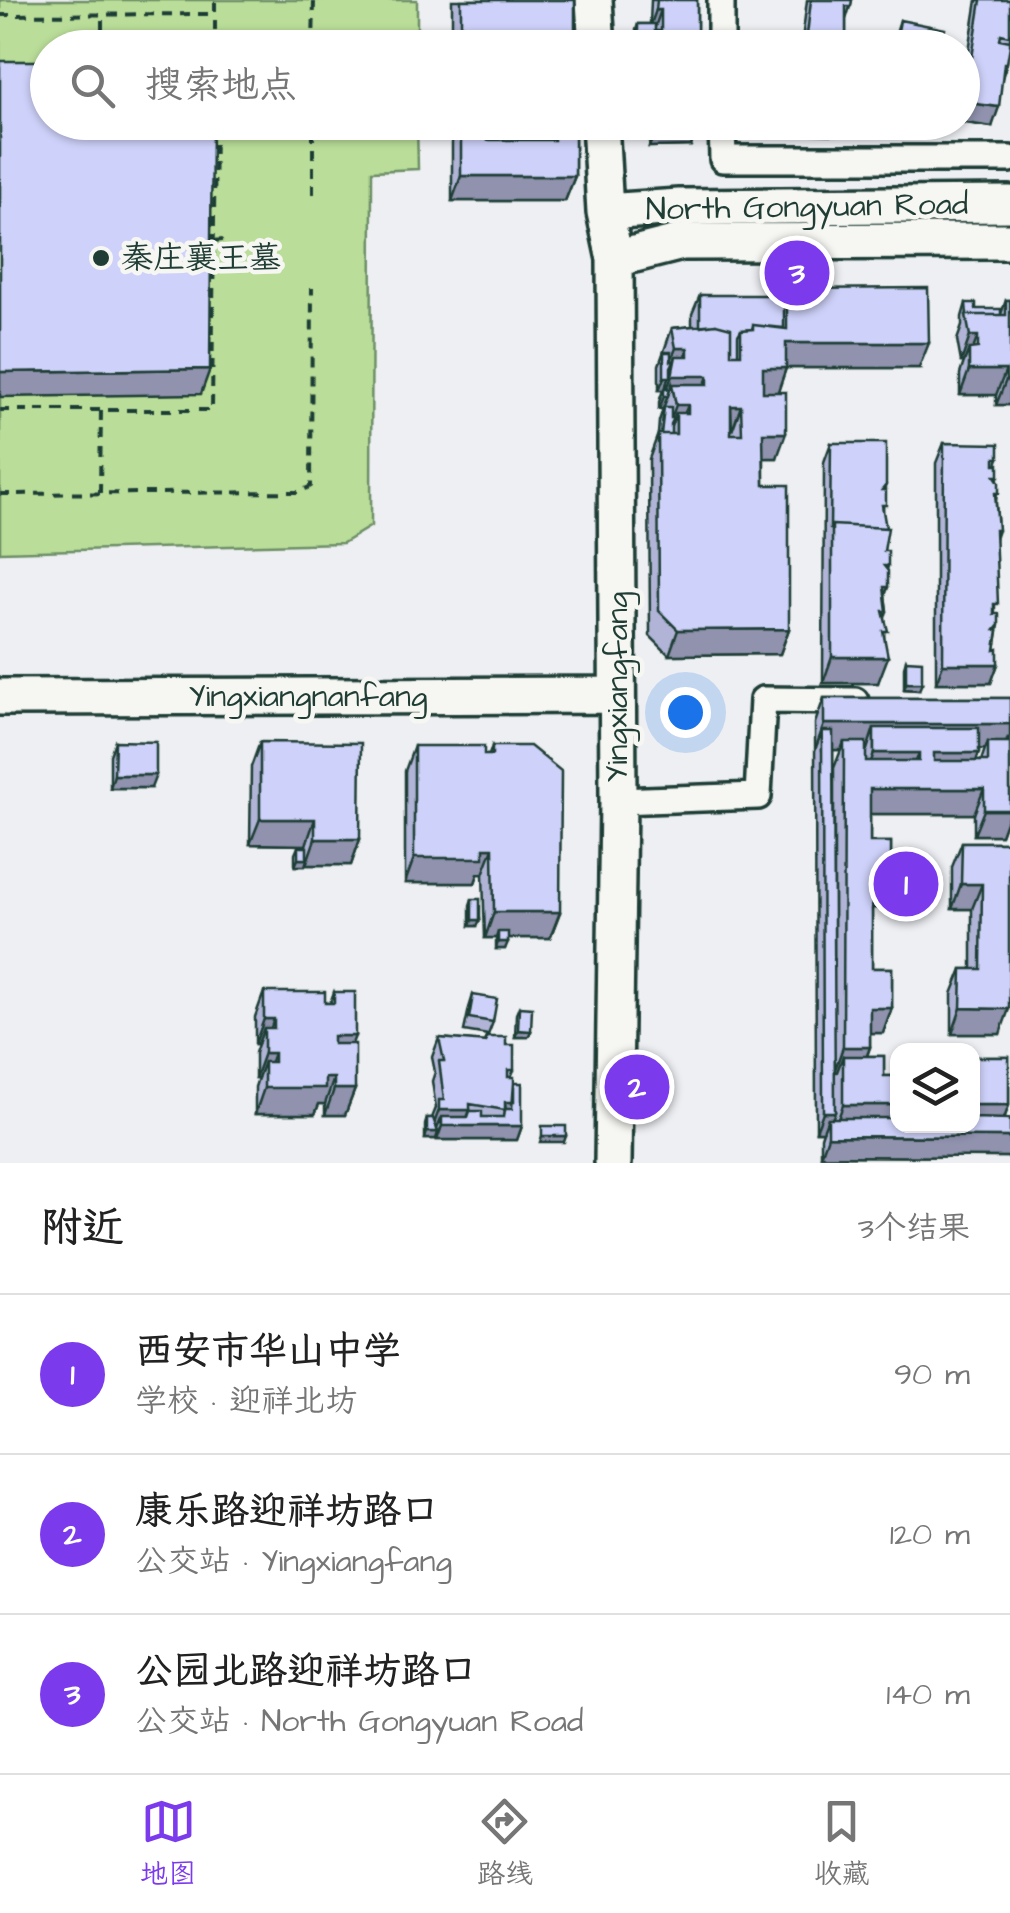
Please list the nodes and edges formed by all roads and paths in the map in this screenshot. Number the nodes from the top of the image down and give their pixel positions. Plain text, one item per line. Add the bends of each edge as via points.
1 (215, 0) edge
2 (314, 0) edge
3 (594, 0) edge
4 (721, 0) edge
5 (102, 14) junction
6 (215, 14) junction
7 (0, 15) edge
8 (102, 30) edge
9 (215, 30) edge
10 (314, 30) edge
11 (595, 30) edge
12 (721, 30) edge
13 (214, 140) edge
14 (313, 140) edge
15 (601, 140) edge
16 (722, 140) edge
17 (1010, 158) edge
18 (313, 194) dead end
19 (1010, 204) edge
20 (605, 212) junction
21 (224, 240) dead end
22 (214, 241) junction
23 (1010, 241) edge
24 (615, 259) junction
25 (312, 288) dead end
26 (0, 410) edge
27 (101, 410) junction
28 (100, 493) junction
29 (0, 494) edge
30 (616, 695) junction
31 (0, 698) edge
32 (877, 701) edge
33 (618, 801) junction
34 (613, 1163) edge

1 - 6 path
2 - 10 path
3 - 11 street
4 - 12 street
5 - 6 path
5 - 7 path
5 - 8 path
6 - 9 path
13 - 22 path
14 - 18 path
15 - 20 street, Yingxiangfang
16 - 17 street via 722,158
19 - 20 street, North Gongyuan Road
20 - 24 street, Yingxiangfang
21 - 22 path
22 - 27 path via 212,410
23 - 24 street, North Gongyuan Road via 682,242
24 - 30 street, Yingxiangfang
25 - 28 path via 312,486 300,492
26 - 27 path
27 - 28 path
28 - 29 path
30 - 31 street, Yingxiangnanfang
30 - 33 street, Yingxiangfang
32 - 33 street via 763,700 758,796
33 - 34 street, Yingxiangfang

